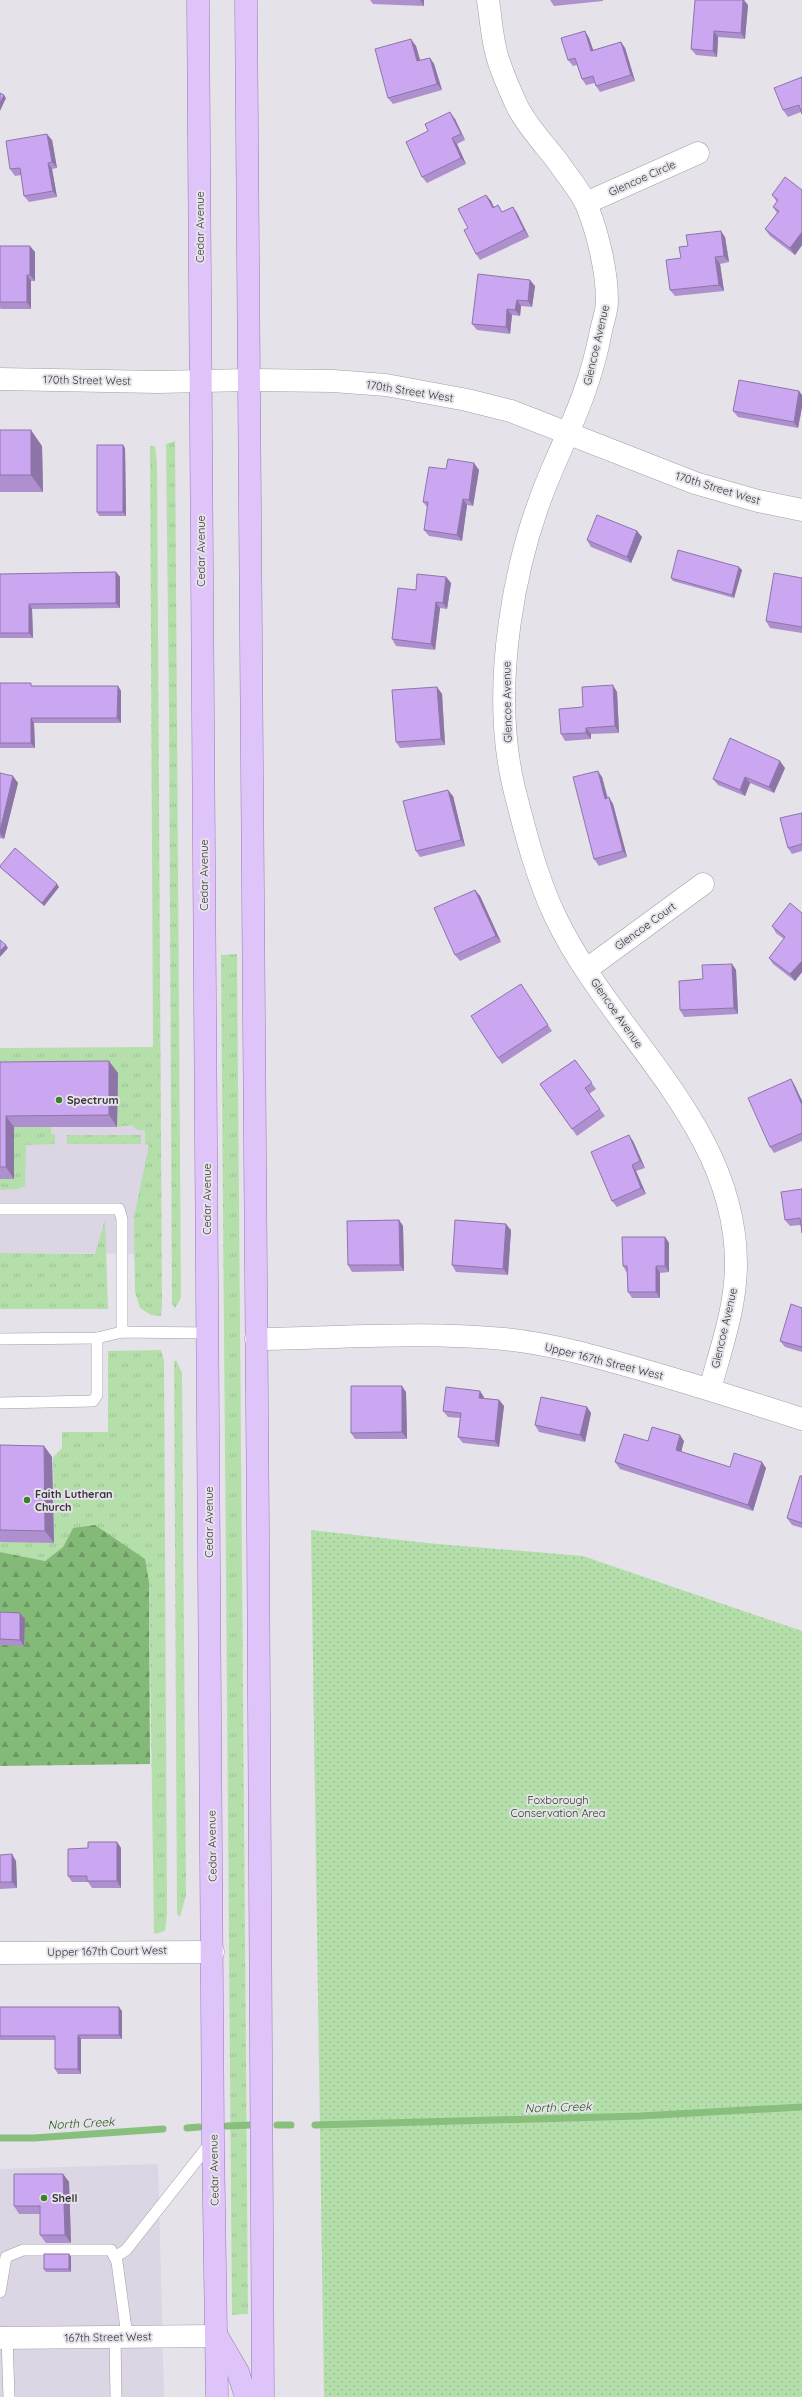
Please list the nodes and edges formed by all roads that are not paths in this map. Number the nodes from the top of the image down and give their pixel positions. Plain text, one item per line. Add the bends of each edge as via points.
1 (198, 0) edge
2 (246, 0) edge
3 (488, 0) edge
4 (698, 153) dead end
5 (586, 203) junction
6 (0, 379) edge
7 (249, 380) junction
8 (200, 381) junction
9 (569, 435) junction
10 (802, 510) edge
11 (703, 884) dead end
12 (587, 969) junction
13 (0, 1210) edge
14 (122, 1332) junction
15 (208, 1333) junction
16 (97, 1338) junction
17 (0, 1339) edge
18 (256, 1339) junction
19 (710, 1389) junction
20 (0, 1404) edge
21 (802, 1419) edge
22 (213, 1952) junction
23 (0, 1953) edge
24 (213, 2139) junction
25 (115, 2257) junction
26 (0, 2292) edge
27 (121, 2336) junction
28 (217, 2336) junction
29 (3, 2338) edge
30 (9, 2397) edge
31 (116, 2397) edge
32 (217, 2397) edge
33 (246, 2397) edge
34 (263, 2397) edge

1 - 8 main road, Cedar Avenue
2 - 7 main road
3 - 5 street, Glencoe Avenue via 497,58 519,111
4 - 5 street, Glencoe Circle
5 - 9 street, Glencoe Avenue via 600,256 607,303 591,377
6 - 8 street, 170th Street West
7 - 8 street, 170th Street West
7 - 9 street, 170th Street West via 386,384 428,391 511,411
7 - 18 main road
8 - 15 main road, Cedar Avenue
9 - 10 street, 170th Street West via 695,483 758,501
9 - 12 street, Glencoe Avenue via 554,466 534,521 514,593 506,646 507,738 513,781 529,843 555,917
11 - 12 street, Glencoe Court
12 - 19 street, Glencoe Avenue via 680,1100 702,1138 720,1177 736,1262 734,1296
13 - 14 lane via 119,1209 122,1219
14 - 15 lane
14 - 16 lane
15 - 22 main road, Cedar Avenue
16 - 17 lane
16 - 20 lane via 97,1395 93,1401
18 - 19 street, Upper 167th Street West via 442,1336 505,1339 598,1357
18 - 34 main road
19 - 21 street, Upper 167th Street West
22 - 23 street, Upper 167th Court West
22 - 24 main road, Cedar Avenue
24 - 25 lane via 126,2250
24 - 28 main road, Cedar Avenue
25 - 26 lane via 111,2250 23,2250 6,2257
25 - 27 lane
27 - 28 street, 167th Street West
27 - 29 street, 167th Street West
27 - 31 lane
28 - 32 main road, Cedar Avenue
28 - 33 main road via 238,2372
29 - 30 lane

